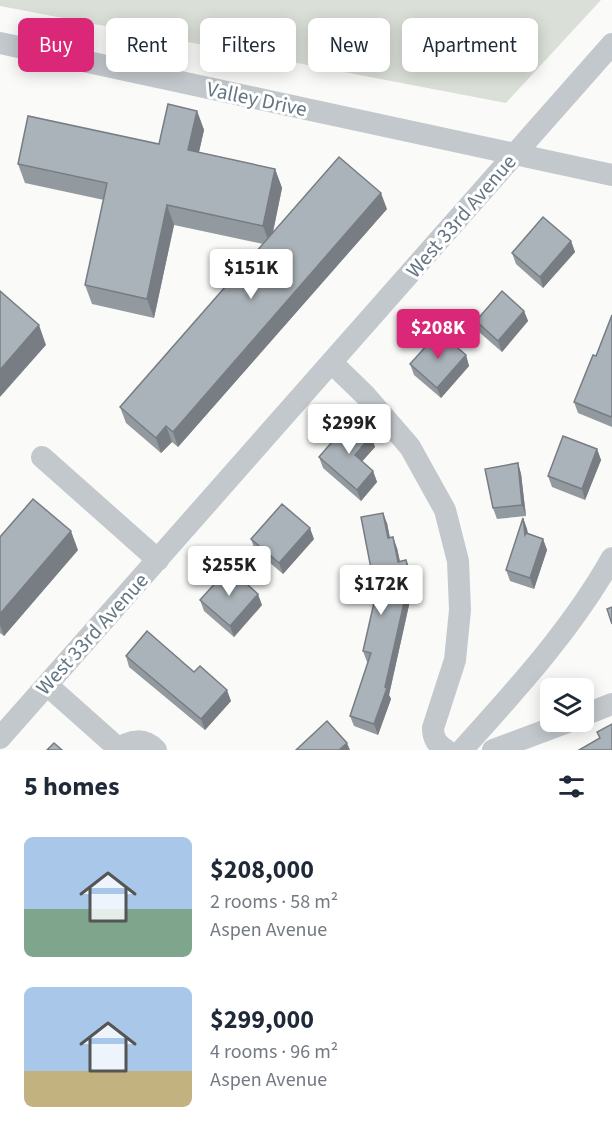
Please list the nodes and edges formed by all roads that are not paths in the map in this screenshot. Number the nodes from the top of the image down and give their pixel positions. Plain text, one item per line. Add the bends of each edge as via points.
1 (0, 43) edge
2 (612, 44) edge
3 (514, 155) junction
4 (612, 175) edge
5 (332, 363) junction
6 (42, 456) dead end
7 (612, 558) edge
8 (158, 560) junction
9 (47, 685) junction
10 (612, 704) edge
11 (594, 711) edge
12 (542, 732) edge
13 (0, 738) edge
14 (119, 750) edge
15 (156, 750) edge
16 (446, 750) edge
17 (462, 750) edge
18 (494, 750) edge

1 - 3 street, Valley Drive
2 - 3 street, West 33rd Avenue
3 - 4 street, Valley Drive
3 - 5 street, West 33rd Avenue
5 - 8 street, West 33rd Avenue
5 - 16 street via 410,447 445,510 458,561 460,610 454,660 433,728 436,742
6 - 8 street
7 - 17 street via 541,660
8 - 9 street, West 33rd Avenue
9 - 13 street, West 33rd Avenue
9 - 14 street
10 - 11 street
12 - 18 street
14 - 15 street via 127,743 144,741

